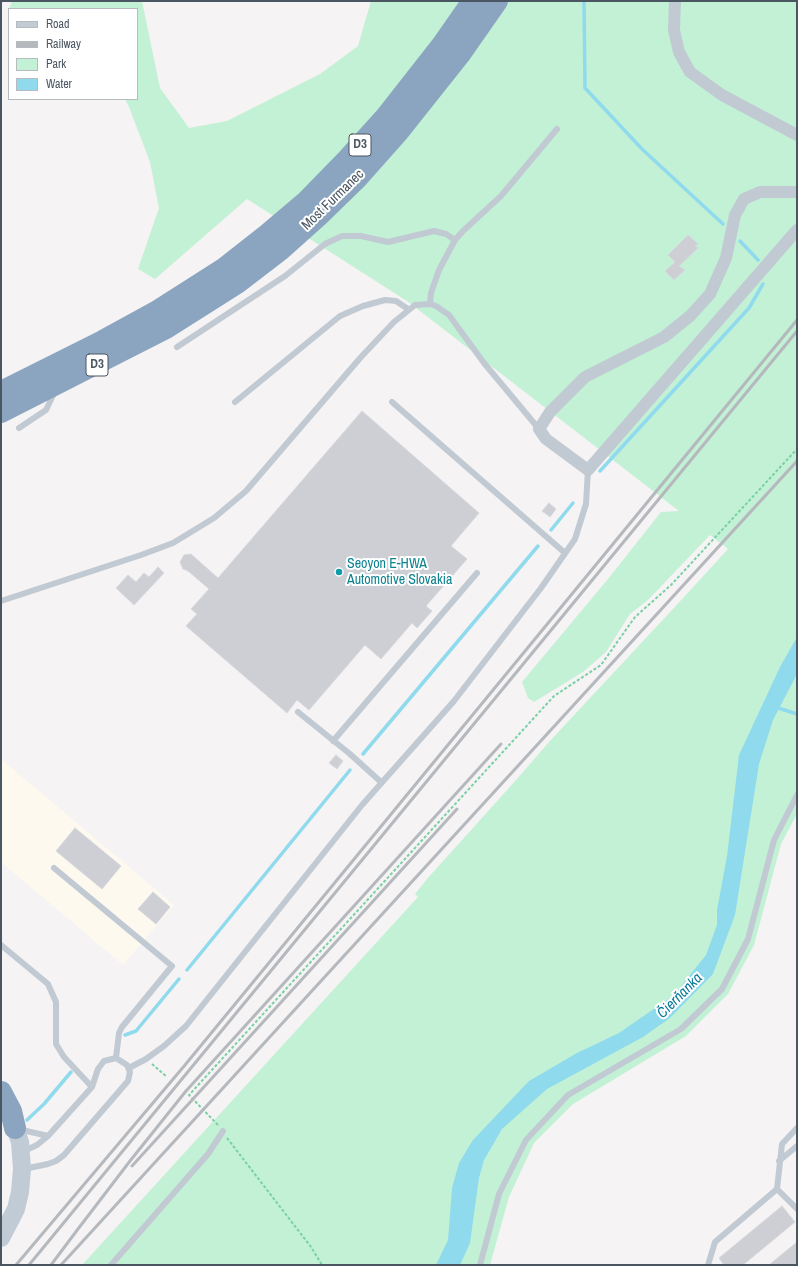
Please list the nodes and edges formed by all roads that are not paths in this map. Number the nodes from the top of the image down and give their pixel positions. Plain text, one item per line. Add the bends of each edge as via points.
1 (473, 1) edge
2 (497, 1) edge
3 (675, 1) edge
4 (557, 129) dead end
5 (797, 135) edge
6 (797, 192) edge
7 (797, 230) edge
8 (456, 240) junction
9 (430, 304) junction
10 (408, 309) junction
11 (177, 347) dead end
12 (58, 384) junction
13 (1, 392) edge
14 (26, 399) junction
15 (235, 402) dead end
16 (392, 402) dead end
17 (1, 412) edge
18 (10, 425) edge
19 (539, 429) junction
20 (588, 470) junction
21 (565, 552) junction
22 (477, 573) dead end
23 (1, 601) edge
24 (298, 712) dead end
25 (333, 741) junction
26 (381, 782) junction
27 (797, 795) edge
28 (54, 868) dead end
29 (1, 944) edge
30 (116, 1058) junction
31 (129, 1068) junction
32 (92, 1087) junction
33 (1, 1092) edge
34 (1, 1108) edge
35 (15, 1128) junction
36 (797, 1128) edge
37 (223, 1131) road end
38 (48, 1136) junction
39 (797, 1146) edge
40 (22, 1161) junction
41 (779, 1161) junction
42 (777, 1189) junction
43 (797, 1209) edge
44 (1, 1238) edge
45 (111, 1265) edge
46 (480, 1265) edge
47 (708, 1265) edge

1 - 13 highway, Most Furmanec / D3 via 408,91 306,202 225,268 156,312
2 - 12 highway, Most Furmanec / D3 via 423,102 343,192 313,221 237,283 166,328
3 - 5 street via 674,30 679,52 690,72 722,95
4 - 8 lane via 501,196
6 - 19 street via 760,192 744,199 735,216 726,258 710,294 690,316 664,337 585,377 550,412
7 - 20 street
8 - 9 lane via 439,270
8 - 11 lane via 434,231 388,242 361,236 342,236 320,248 285,276
9 - 10 lane via 415,305
9 - 19 lane via 449,316
10 - 15 lane via 396,301 385,300 340,316
10 - 23 lane via 361,357 246,491 214,518 178,540 141,555
12 - 14 highway, D3
12 - 18 lane via 46,410
14 - 17 highway, D3
14 - 18 highway
16 - 21 lane
19 - 20 street via 546,439
20 - 21 lane via 586,504 575,539
21 - 26 lane via 541,588 454,701
22 - 25 lane
24 - 25 lane
25 - 26 lane
26 - 31 lane via 186,1026 164,1046
27 - 46 lane via 774,840 748,939 722,989 681,1029 568,1095 526,1140 500,1194
28 - 30 lane via 172,966 122,1027
29 - 32 lane via 48,984 56,1002 56,1044 64,1057
30 - 31 lane
30 - 32 lane via 101,1063
31 - 40 lane via 128,1081 64,1155 48,1164
32 - 38 lane
33 - 35 highway via 11,1111
34 - 35 highway
35 - 38 lane
35 - 40 street
36 - 41 lane via 782,1144
37 - 45 lane via 203,1160
38 - 40 lane
39 - 41 lane
40 - 44 street via 16,1209
41 - 42 lane
42 - 43 lane
42 - 47 lane via 715,1242

